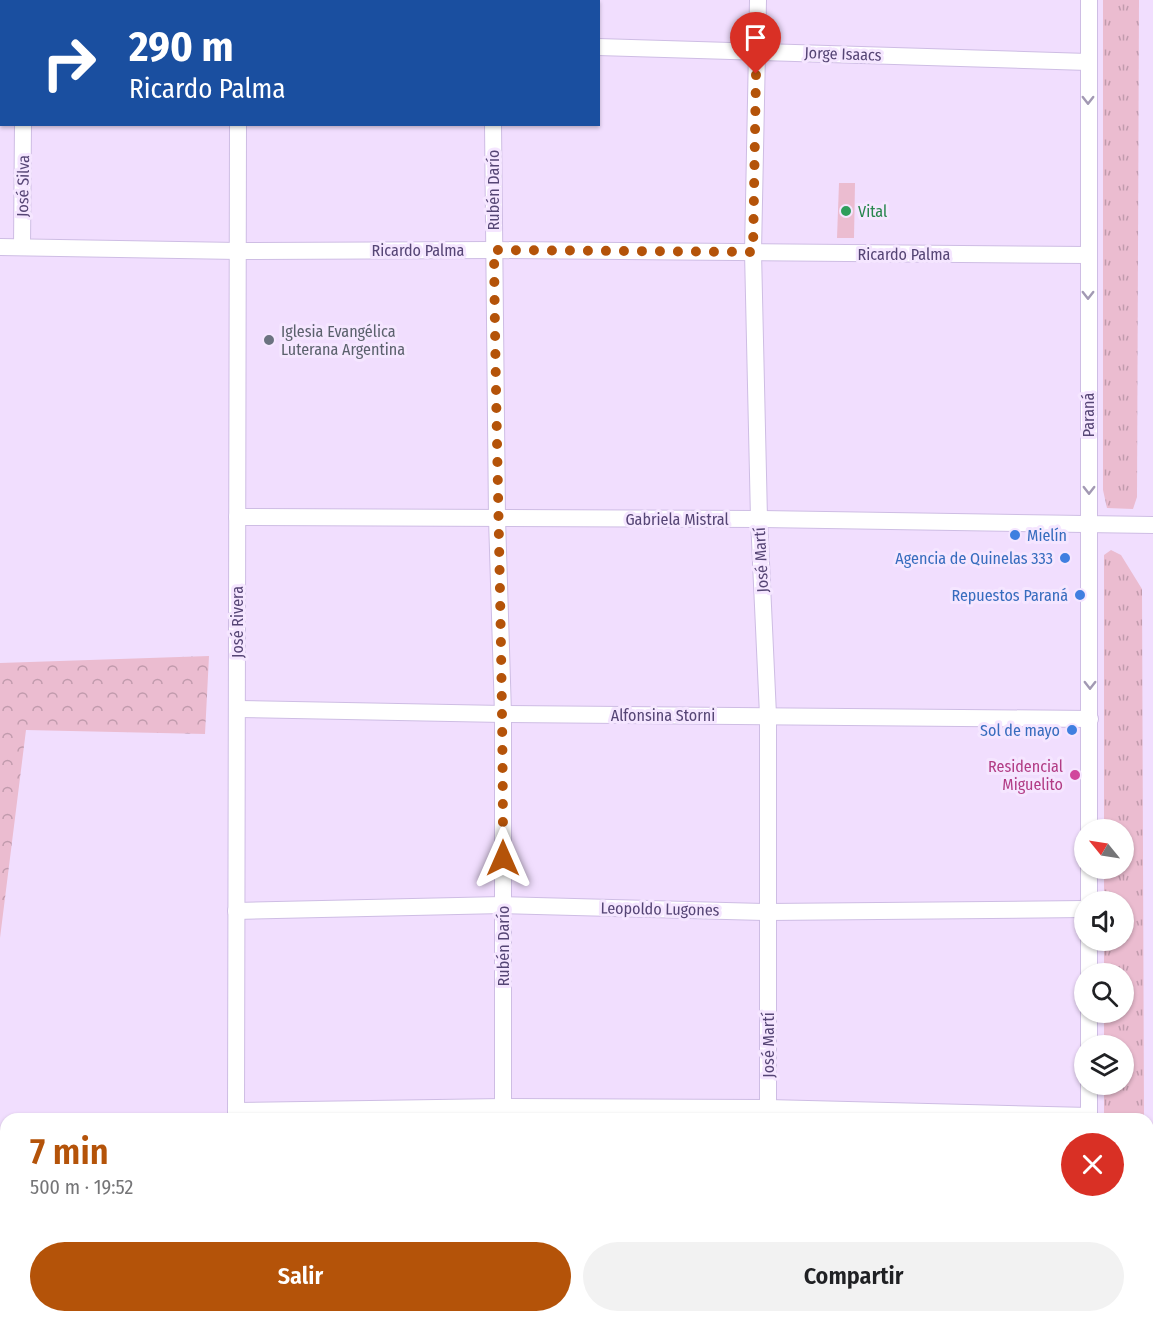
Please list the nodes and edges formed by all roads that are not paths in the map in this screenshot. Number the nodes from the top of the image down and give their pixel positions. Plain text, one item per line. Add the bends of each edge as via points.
1 (758, 0) edge
2 (1089, 0) edge
3 (600, 47) edge
4 (757, 52) junction
5 (1088, 62) junction
6 (23, 126) edge
7 (238, 126) edge
8 (493, 126) edge
9 (0, 247) edge
10 (22, 247) junction
11 (494, 250) junction
12 (238, 251) junction
13 (753, 252) junction
14 (1088, 255) junction
15 (237, 517) junction
16 (497, 518) junction
17 (759, 519) junction
18 (1089, 524) junction
19 (1153, 525) edge
20 (237, 708) junction
21 (503, 714) junction
22 (768, 715) junction
23 (1090, 719) junction
24 (1089, 819) edge
25 (503, 905) junction
26 (1074, 909) edge
27 (236, 911) junction
28 (768, 912) junction
29 (1089, 1095) edge
30 (236, 1113) edge
31 (503, 1113) edge
32 (768, 1113) edge
33 (1089, 1113) edge

1 - 4 street, José Martí
2 - 5 street, Paraná
3 - 4 street, Jorge Isaacs
4 - 5 street, Jorge Isaacs
4 - 13 street, José Martí
5 -> 14 street, Paraná
6 - 10 street, José Silva
7 - 12 street, José Rivera
8 - 11 street, Rubén Darío
9 - 10 street, Ricardo Palma
10 - 12 street, Ricardo Palma
11 - 12 street, Ricardo Palma
11 - 13 street, Ricardo Palma
11 - 16 street, Rubén Darío
12 - 15 street, José Rivera
13 - 14 street, Ricardo Palma
13 - 17 street, José Martí
14 -> 18 street, Paraná
15 - 16 street, Gabriela Mistral
15 - 20 street, José Rivera
16 - 17 street, Gabriela Mistral
16 - 21 street, Rubén Darío
17 - 18 street, Gabriela Mistral
17 - 22 street, José Martí
18 - 19 street, Gabriela Mistral
18 -> 23 street, Paraná
20 - 21 street, Alfonsina Storni
20 - 27 street, José Rivera
21 - 22 street, Alfonsina Storni
21 - 25 street, Rubén Darío
22 - 23 street, Alfonsina Storni
22 - 28 street, José Martí
23 - 24 street, Paraná
25 - 27 street, Leopoldo Lugones
25 - 28 street, Leopoldo Lugones
25 - 31 street, Rubén Darío
26 - 28 street, Leopoldo Lugones
27 - 30 street, José Rivera
28 - 32 street, José Martí
29 - 33 street

